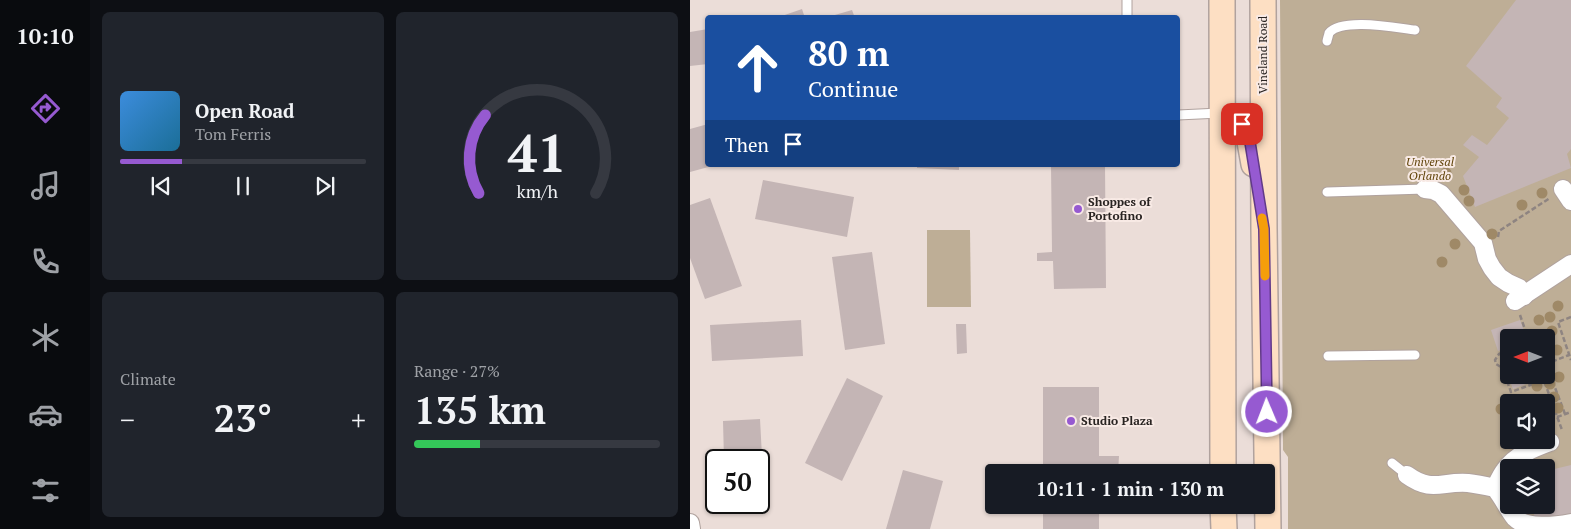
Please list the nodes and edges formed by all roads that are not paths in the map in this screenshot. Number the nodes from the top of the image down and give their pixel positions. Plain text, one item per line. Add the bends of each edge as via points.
1 (1127, 0) edge
2 (1222, 0) edge
3 (1263, 0) edge
4 (1127, 15) edge
5 (1415, 30) dead end
6 (1327, 41) dead end
7 (1223, 113) junction
8 (1180, 115) edge
9 (1425, 189) joint
10 (1327, 192) dead end
11 (1264, 229) junction
12 (1571, 264) edge
13 (1415, 355) dead end
14 (1328, 356) dead end
15 (1534, 449) edge
16 (1392, 462) dead end
17 (1223, 464) edge
18 (1407, 476) joint
19 (1495, 488) junction
20 (1224, 514) edge
21 (690, 523) edge
22 (1571, 523) edge
23 (691, 529) edge
24 (1224, 529) edge
25 (1268, 529) edge

1 - 4 lane
2 - 7 main road
3 - 11 main road, Vineland Road
5 - 6 lane via 1346,25 1329,34
7 - 8 lane
7 - 11 main road via 1242,124 1249,136
7 - 17 main road
9 - 10 lane
9 - 12 street via 1441,194 1483,242 1492,268 1508,284 1519,288 1520,298
11 - 25 main road, Vineland Road
13 - 14 lane
15 - 19 street via 1517,458 1504,471
16 - 18 lane
18 - 19 street via 1427,486 1468,483
19 - 22 street via 1514,518 1526,526
20 - 24 main road
21 - 23 street

